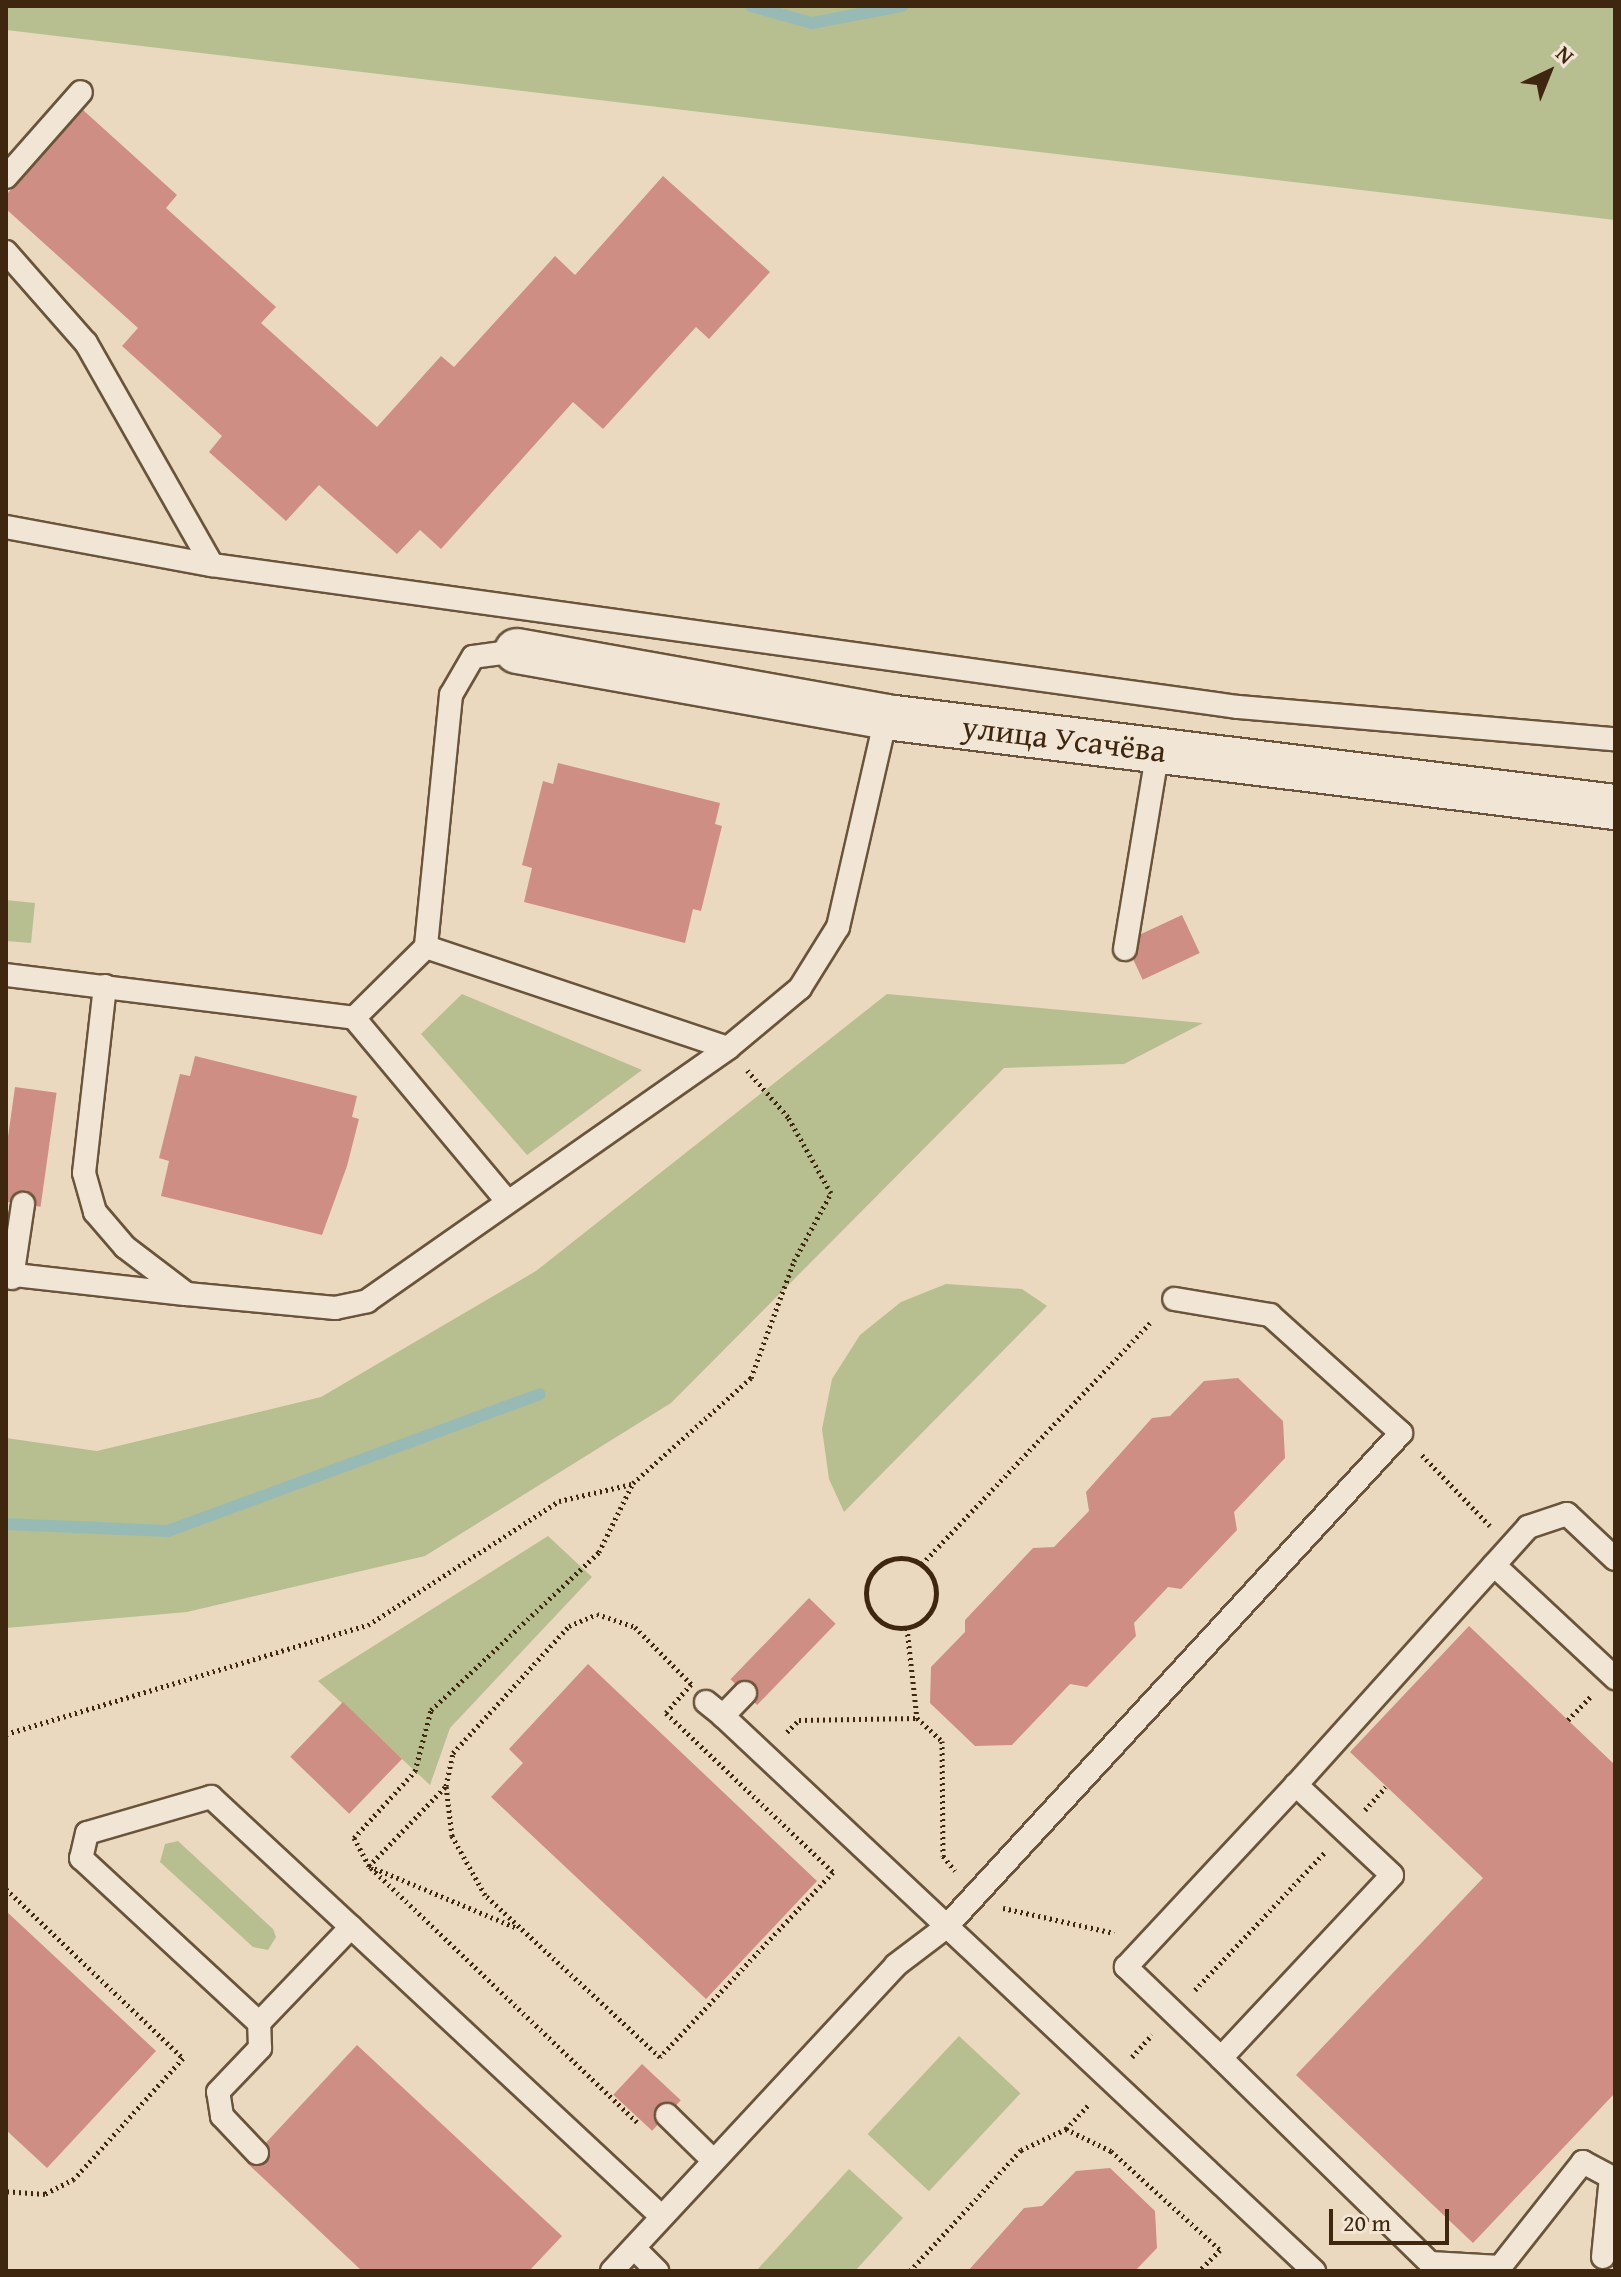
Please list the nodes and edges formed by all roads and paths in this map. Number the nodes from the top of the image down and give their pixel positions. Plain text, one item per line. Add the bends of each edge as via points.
1 (81, 92) dead end
2 (6, 177) edge
3 (6, 252) edge
4 (6, 527) edge
5 (212, 565) junction
6 (517, 651) joint
7 (886, 717) junction
8 (1615, 739) edge
9 (1158, 750) junction
10 (1615, 807) edge
11 (426, 947) junction
12 (1125, 949) dead end
13 (6, 975) edge
14 (105, 986) junction
15 (354, 1018) junction
16 (728, 1048) junction
17 (507, 1201) junction
18 (23, 1204) dead end
19 (9, 1276) edge
20 (187, 1294) junction
21 (1174, 1299) joint
22 (1401, 1433) junction
23 (633, 1483) junction
24 (1510, 1547) junction
25 (1615, 1559) edge
26 (922, 1564) junction
27 (1494, 1565) junction
28 (907, 1628) junction
29 (1615, 1678) edge
30 (745, 1693) dead end
31 (1605, 1702) dead end
32 (917, 1718) junction
33 (1568, 1720) dead end
34 (6, 1734) edge
35 (764, 1755) junction
36 (1296, 1785) junction
37 (446, 1786) junction
38 (1386, 1787) dead end
39 (1345, 1831) junction
40 (369, 1866) junction
41 (6, 1889) edge
42 (975, 1896) junction
43 (351, 1927) junction
44 (945, 1928) junction
45 (522, 1930) junction
46 (1150, 1941) junction
47 (1172, 2014) junction
48 (259, 2023) junction
49 (1221, 2058) junction
50 (1111, 2080) junction
51 (669, 2118) joint
52 (1066, 2129) junction
53 (257, 2153) dead end
54 (712, 2159) junction
55 (6, 2191) edge
56 (660, 2215) junction
57 (634, 2248) junction
58 (1607, 2262) edge
59 (612, 2271) edge
60 (657, 2271) edge
61 (910, 2271) edge
62 (1199, 2271) edge
63 (1314, 2271) edge

1 - 2 lane
3 - 5 lane via 86,343
4 - 5 lane
5 - 8 lane via 1238,707
6 - 7 street, улица Усачёва
6 - 11 lane via 473,657 451,695
7 - 9 street, улица Усачёва
7 - 16 lane via 838,927 800,988
9 - 10 street, улица Усачёва
9 - 12 lane
11 - 15 lane
11 - 16 lane
13 - 14 lane
14 - 15 lane
14 - 20 lane via 84,1173 95,1212 125,1247
15 - 17 lane
16 - 17 lane
16 - 23 path via 788,1117 831,1193 794,1261 751,1378
17 - 20 lane via 367,1301 335,1308
18 - 19 lane
19 - 20 lane
21 - 22 lane via 1270,1315
21 - 26 path
22 - 24 path
22 - 42 lane
23 - 34 path via 559,1501 368,1625
23 - 40 path via 599,1552 431,1710 415,1771 354,1838
24 - 25 lane via 1528,1527 1567,1514
24 - 27 lane
26 - 28 path via 937,1588 936,1601 930,1614
26 - 28 path via 896,1558 872,1572 867,1584 866,1599 880,1622
27 - 29 lane
27 - 36 lane
28 - 32 path
30 - 35 lane via 714,1709
31 - 33 path via 1595,1692
32 - 35 path via 799,1720
32 - 42 path via 942,1741 943,1856
35 - 44 lane
36 - 39 lane
36 - 46 lane
37 - 40 path
37 - 45 path via 452,1836 485,1895
37 - 45 path via 453,1753 470,1732 569,1626 597,1614 635,1627 691,1684 666,1713 833,1872 660,2057
38 - 39 path
39 - 47 path
39 - 49 lane via 1392,1875
40 - 45 path
40 - 51 path via 654,2138
41 - 55 path via 183,2058 74,2179 45,2194
42 - 44 lane
42 - 46 path via 1014,1912
43 - 48 lane
43 - 48 lane via 211,1797 87,1833 81,1858
43 - 56 lane
44 - 50 lane
44 - 54 lane via 896,1965
46 - 47 lane via 1126,1967
47 - 49 lane
47 - 50 path
48 - 53 lane via 260,2048 218,2092 222,2116
49 - 58 lane via 1430,2263 1500,2267 1583,2162 1611,2177
50 - 52 path
50 - 63 lane
51 - 54 lane
52 - 61 path via 1021,2150
52 - 62 path via 1111,2151 1220,2250
54 - 56 lane
56 - 57 lane
57 - 59 lane
57 - 60 lane

